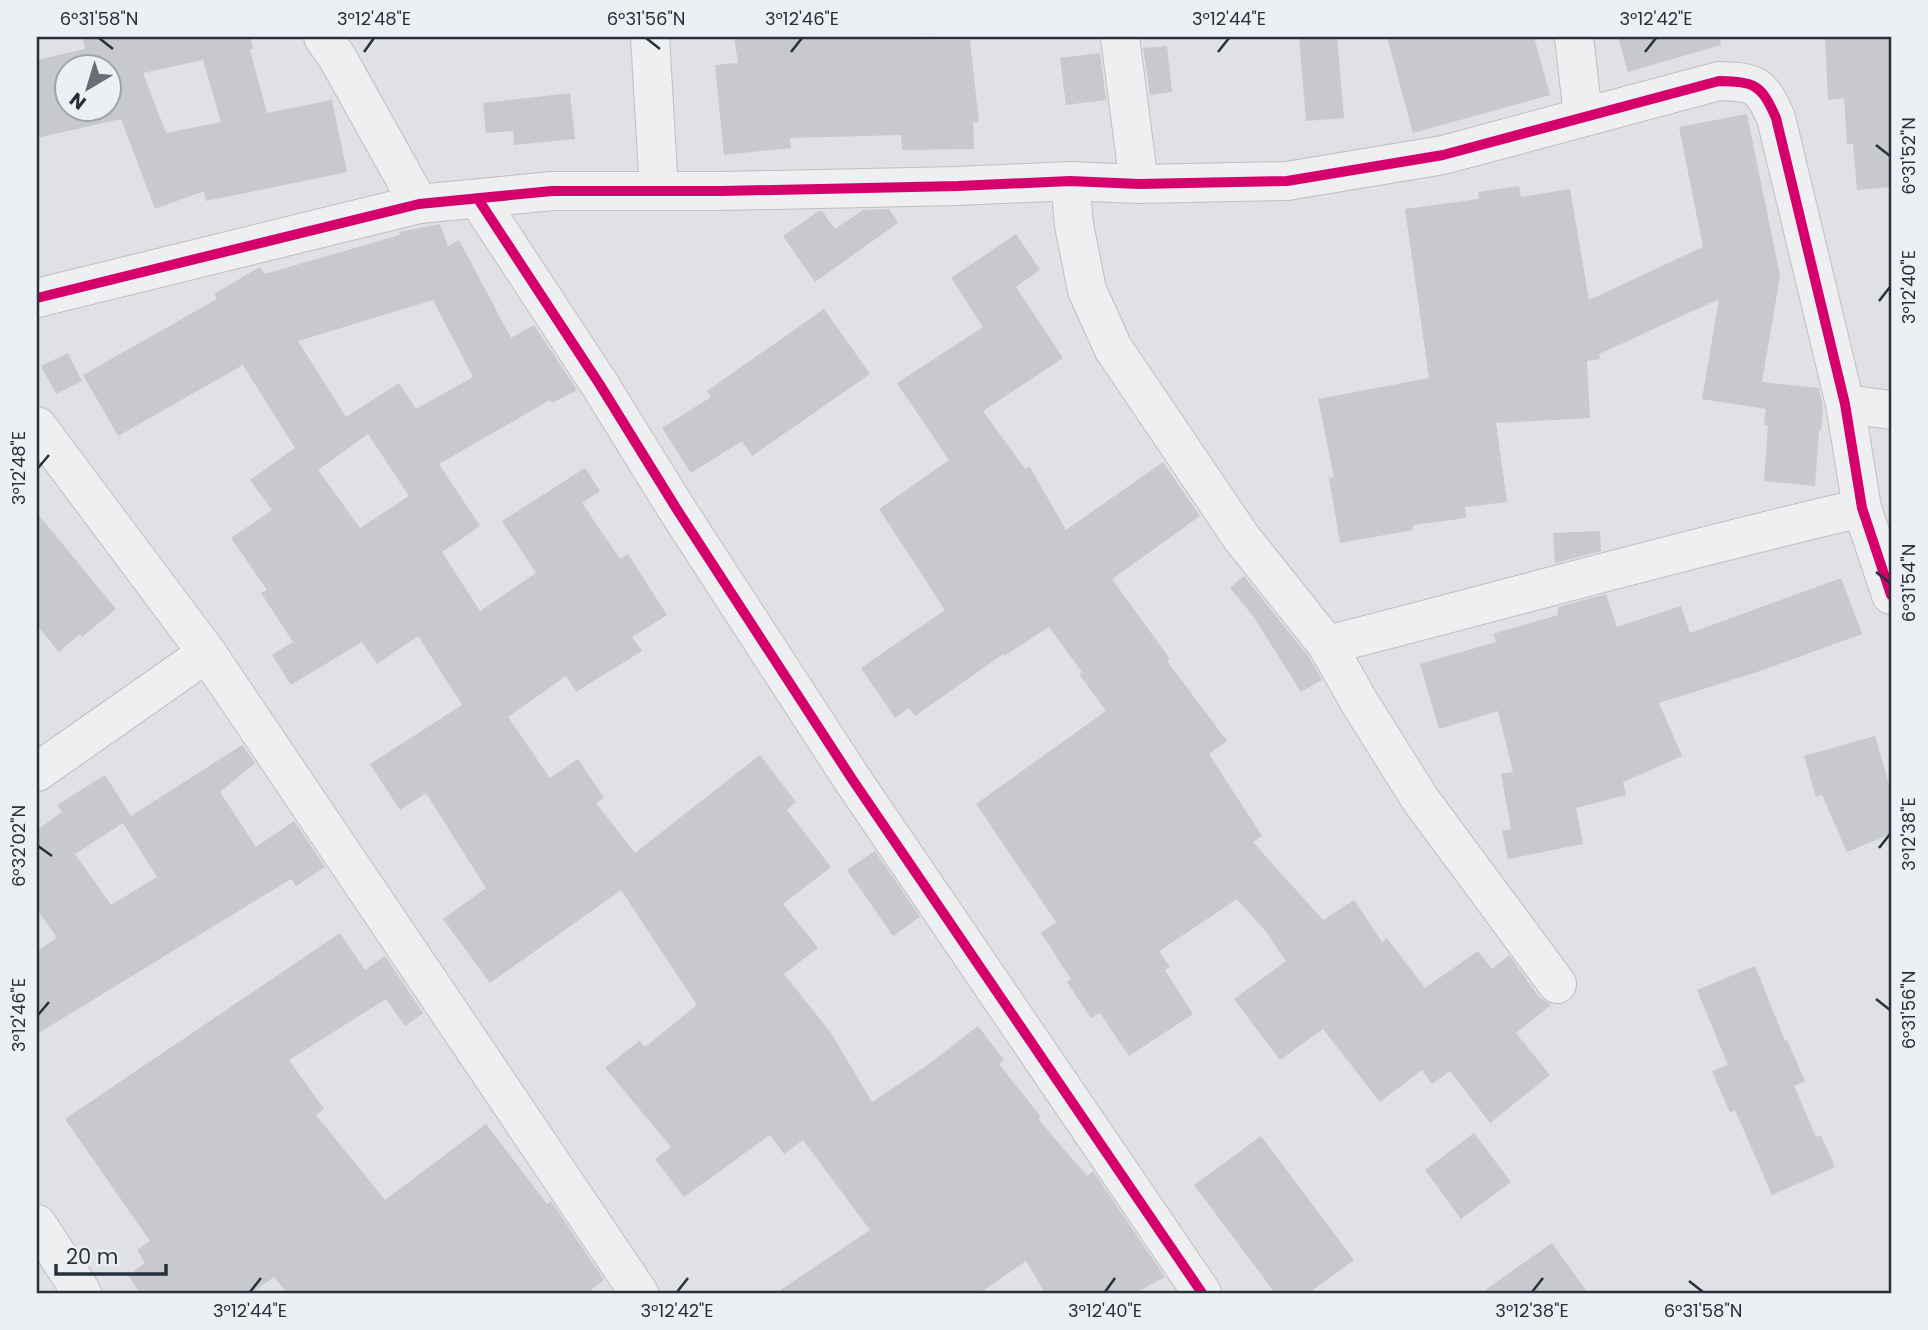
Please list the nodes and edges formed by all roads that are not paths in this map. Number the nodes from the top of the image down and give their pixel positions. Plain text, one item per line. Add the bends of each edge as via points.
1 (323, 37) edge
2 (650, 37) edge
3 (1120, 37) edge
4 (1574, 37) edge
5 (1583, 116) junction
6 (1070, 181) junction
7 (1139, 184) junction
8 (659, 191) junction
9 (478, 199) junction
10 (419, 204) junction
11 (37, 298) edge
12 (1845, 404) junction
13 (1891, 410) edge
14 (37, 426) edge
15 (1862, 508) junction
16 (1891, 595) edge
17 (1327, 645) junction
18 (207, 653) junction
19 (37, 772) edge
20 (1557, 984) dead end
21 (37, 1224) edge
22 (82, 1293) edge
23 (639, 1293) edge
24 (1202, 1293) edge

1 - 10 street
2 - 8 street
3 - 7 street
4 - 5 street
5 - 7 street via 1443,155 1287,181
5 - 12 street via 1719,81 1744,82 1765,93 1776,118
6 - 7 street
6 - 8 street
6 - 17 street via 1087,290 1113,348 1241,537
8 - 9 street via 552,191
9 - 10 street
9 - 24 street via 852,779
10 - 11 street
12 - 13 street
12 - 15 street
14 - 18 street
15 - 16 street
15 - 17 street
17 - 20 street via 1420,799
18 - 19 street
18 - 23 street
21 - 22 street

